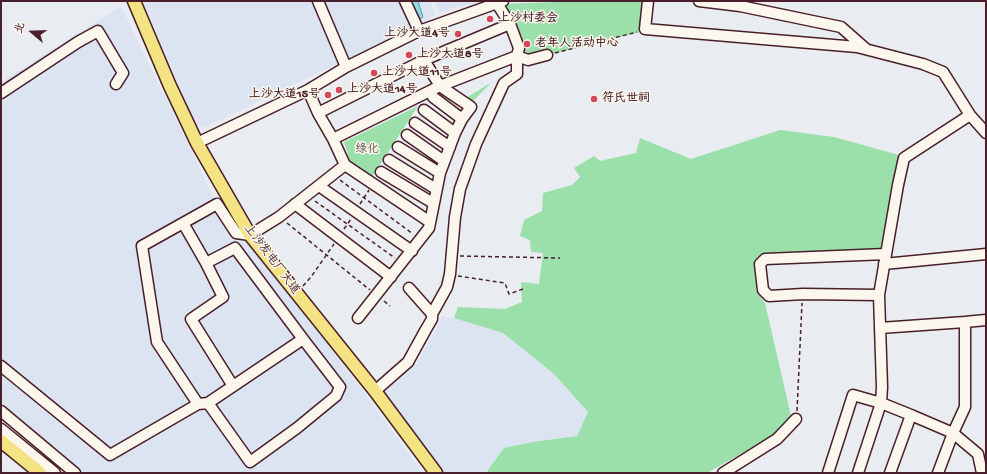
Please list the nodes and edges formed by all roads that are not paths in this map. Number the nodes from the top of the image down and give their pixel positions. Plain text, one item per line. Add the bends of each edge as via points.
1 (134, 1) edge
2 (318, 1) edge
3 (405, 1) edge
4 (500, 1) edge
5 (648, 1) edge
6 (699, 1) edge
7 (510, 24) junction
8 (419, 30) junction
9 (866, 49) junction
10 (547, 55) road end
11 (517, 56) junction
12 (424, 60) junction
13 (346, 67) junction
14 (116, 84) dead end
15 (440, 86) junction
16 (308, 90) junction
17 (1, 93) edge
18 (433, 97) dead end
19 (424, 110) dead end
20 (318, 113) junction
21 (970, 115) junction
22 (462, 119) junction
23 (415, 123) dead end
24 (455, 133) junction
25 (986, 133) edge
26 (407, 135) dead end
27 (333, 139) junction
28 (197, 143) junction
29 (398, 147) dead end
30 (450, 147) junction
31 (389, 160) dead end
32 (444, 161) junction
33 (345, 165) junction
34 (381, 172) dead end
35 (440, 173) junction
36 (319, 186) junction
37 (436, 189) junction
38 (433, 203) junction
39 (295, 204) junction
40 (430, 222) junction
41 (183, 223) junction
42 (250, 235) junction
43 (412, 251) junction
44 (986, 254) edge
45 (885, 259) junction
46 (206, 263) junction
47 (391, 277) junction
48 (408, 288) dead end
49 (879, 296) junction
50 (432, 314) junction
51 (358, 318) dead end
52 (986, 320) edge
53 (965, 322) junction
54 (880, 328) junction
55 (303, 339) junction
56 (1, 366) edge
57 (233, 386) junction
58 (375, 391) junction
59 (203, 403) junction
60 (881, 403) junction
61 (1, 411) edge
62 (911, 415) junction
63 (796, 419) road end
64 (1, 429) edge
65 (954, 432) junction
66 (1, 441) edge
67 (40, 473) edge
68 (55, 473) edge
69 (75, 473) edge
70 (436, 473) edge
71 (723, 473) edge
72 (828, 473) edge
73 (858, 473) edge
74 (890, 473) edge
75 (938, 473) edge
76 (982, 473) edge

1 - 28 main road, 上沙发电厂大道
2 - 13 street
3 - 8 street
4 - 7 street via 498,5
4 - 8 street
5 - 9 street via 645,29
6 - 9 street via 740,6 841,27
7 - 11 street via 519,48
7 - 12 street
8 - 13 street
9 - 21 street via 943,72
10 - 11 street via 528,60
11 - 15 street
11 - 50 street via 517,74 504,83 476,144 458,196 450,274 447,287
12 - 15 street
12 - 20 street
13 - 16 street
14 - 17 street via 123,73 98,31
15 - 22 street via 471,107
15 - 27 street
16 - 20 street
16 - 28 street
18 - 22 street
19 - 24 street
20 - 27 street
21 - 25 street
21 - 45 street via 904,158
22 - 24 street
23 - 30 street
24 - 30 street
26 - 32 street
27 - 33 street
28 - 42 main road, 上沙发电厂大道
29 - 35 street
30 - 32 street
31 - 37 street
32 - 35 street
33 - 36 street
33 - 40 street
34 - 38 street
35 - 37 street
36 - 39 street
36 - 43 street
37 - 38 street
38 - 40 street
39 - 42 street
39 - 47 street
40 - 43 street via 429,228
41 - 42 street via 217,204 236,233
41 - 46 street
41 - 59 street via 142,246 157,342
42 - 58 main road, 上沙发电厂大道
43 - 47 street
44 - 45 street
45 - 49 street
45 - 49 street via 765,259 760,264 763,290 769,296
46 - 55 street via 235,248
46 - 57 street via 223,297 191,319
47 - 51 street
48 - 50 street
49 - 54 street
50 - 58 street via 408,362
52 - 53 street
53 - 54 street
53 - 65 street via 965,407
54 - 60 street
55 - 57 street
55 - 59 street via 340,387 336,396 250,462
56 - 59 street via 110,455
57 - 59 street
58 - 70 main road, 上沙发电厂大道
60 - 62 street
60 - 72 street via 853,395
60 - 73 street
61 - 69 street
62 - 65 street
62 - 74 street
63 - 71 street via 777,439
64 - 68 street
65 - 75 street
65 - 76 street via 978,454
66 - 67 main road

